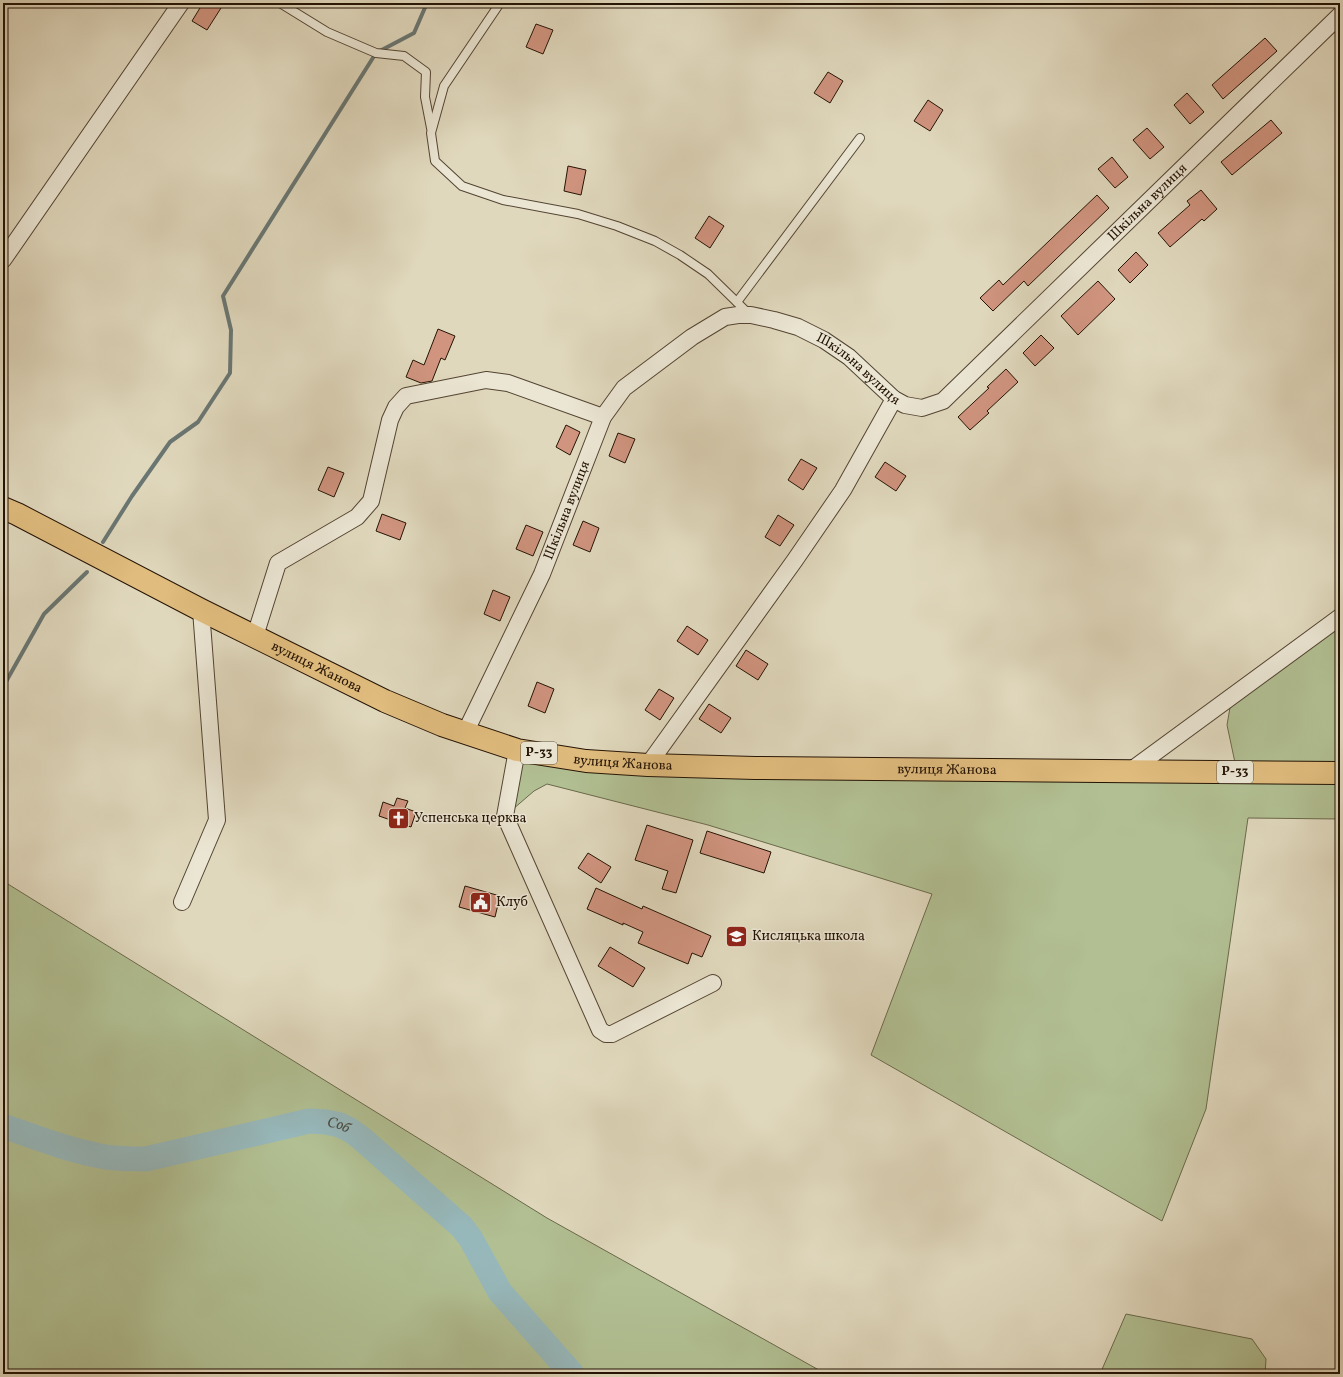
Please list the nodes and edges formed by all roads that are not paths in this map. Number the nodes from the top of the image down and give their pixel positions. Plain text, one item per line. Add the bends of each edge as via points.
1 (181, 3) edge
2 (280, 3) edge
3 (500, 3) edge
4 (1340, 16) edge
5 (432, 131) junction
6 (860, 138) dead end
7 (3, 260) edge
8 (737, 302) junction
9 (751, 315) junction
10 (894, 399) junction
11 (603, 417) junction
12 (3, 508) edge
13 (201, 610) junction
14 (1340, 617) edge
15 (255, 636) junction
16 (465, 732) junction
17 (517, 750) junction
18 (648, 765) junction
19 (1130, 771) junction
20 (1340, 773) edge
21 (182, 902) dead end
22 (713, 983) dead end

1 - 7 street
2 - 5 lane via 327,32 376,53 404,56 426,72 425,97
3 - 5 lane via 444,86
4 - 10 street, Шкільна вулиця via 943,401 922,408 905,405
5 - 8 lane via 435,161 462,186 502,200 578,214 655,241 708,274
6 - 8 lane
8 - 9 lane
9 - 10 street, Шкільна вулиця via 798,326 824,340 849,357
9 - 11 street, Шкільна вулиця via 725,317 692,337 624,388
10 - 18 street via 839,496
11 - 15 street via 508,383 486,380 406,396 396,407 390,420 370,501 357,516 278,563
11 - 16 street, Шкільна вулиця via 542,574
12 - 13 main road, вулиця Жанова / Р-33
13 - 15 main road, вулиця Жанова / Р-33
13 - 21 street via 217,820
14 - 19 street
15 - 16 main road, вулиця Жанова / Р-33 via 385,700 442,725
16 - 17 main road, вулиця Жанова / Р-33
17 - 18 main road, вулиця Жанова / Р-33 via 586,761
17 - 22 street via 505,816 600,1030 612,1034
18 - 19 main road, вулиця Жанова / Р-33
19 - 20 main road, Р-33

